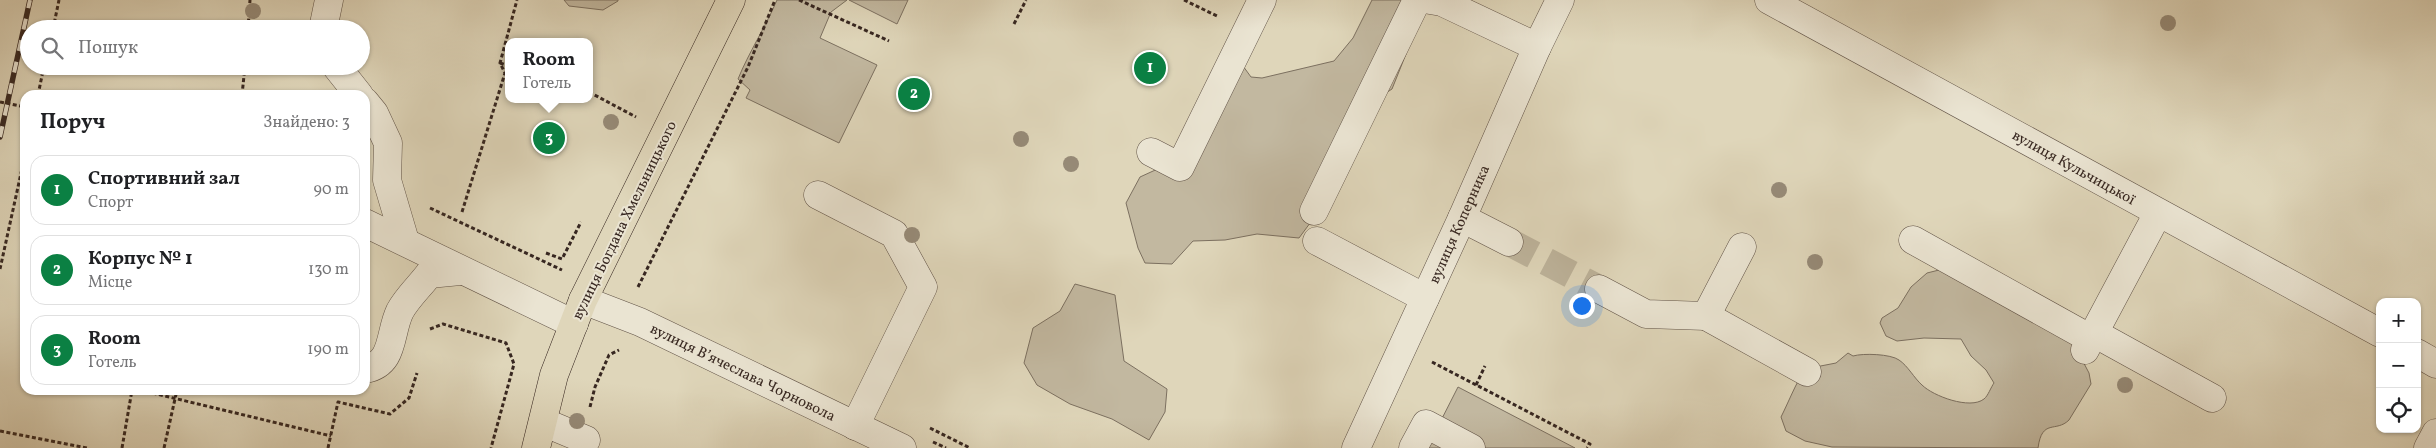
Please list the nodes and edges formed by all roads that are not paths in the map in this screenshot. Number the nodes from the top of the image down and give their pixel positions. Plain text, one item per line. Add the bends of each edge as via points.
1 (329, 0) edge
2 (731, 0) edge
3 (1262, 0) edge
4 (1418, 0) edge
5 (1430, 0) edge
6 (1560, 0) edge
7 (1769, 0) edge
8 (325, 20) edge
9 (1537, 47) junction
10 (343, 75) edge
11 (355, 90) edge
12 (370, 108) edge
13 (1151, 152) dead end
14 (818, 195) dead end
15 (1314, 211) dead end
16 (2158, 213) junction
17 (1462, 218) junction
18 (370, 225) edge
19 (1913, 240) dead end
20 (405, 241) junction
21 (1317, 241) dead end
22 (1509, 242) tunnel mouth
23 (1742, 247) dead end
24 (460, 270) junction
25 (1599, 290) tunnel mouth
26 (1426, 298) junction
27 (579, 312) junction
28 (1706, 316) junction
29 (2376, 331) edge
30 (2090, 341) junction
31 (2421, 355) edge
32 (2436, 364) edge
33 (370, 368) edge
34 (1807, 372) dead end
35 (2212, 398) dead end
36 (855, 426) junction
37 (2436, 433) edge
38 (540, 435) edge
39 (586, 440) dead end
40 (902, 448) edge
41 (1356, 448) edge
42 (1413, 448) edge
43 (1471, 448) edge
44 (2428, 448) edge

1 - 8 street
2 - 27 main road, вулиця Богдана Хмельницького
3 - 13 street via 1180,167
4 - 15 street
5 - 9 street via 1442,2
6 - 9 street, вулиця Коперника
7 - 16 street, вулиця Кульчицької
9 - 17 street, вулиця Коперника
10 - 11 street
12 - 20 street via 388,144 387,180
14 - 36 street via 894,234 923,286
16 - 29 street, вулиця Кульчицької
16 - 30 street
17 - 22 street
17 - 26 street, вулиця Коперника
18 - 20 street, вулиця Вʼячеслава Чорновола
19 - 30 street
20 - 24 street, вулиця Вʼячеслава Чорновола
21 - 26 street
23 - 28 street
24 - 27 street, вулиця Вʼячеслава Чорновола
24 - 33 street via 429,274 400,311 388,356
25 - 28 street via 1646,314
26 - 41 street, вулиця Коперника
27 - 36 street, вулиця Вʼячеслава Чорновола via 640,322
27 - 38 main road, вулиця Богдана Хмельницького via 554,375
28 - 34 street
30 - 35 street
31 - 32 street
36 - 40 street, вулиця Вʼячеслава Чорновола
37 - 44 street
38 - 39 street
42 - 43 street via 1426,424

